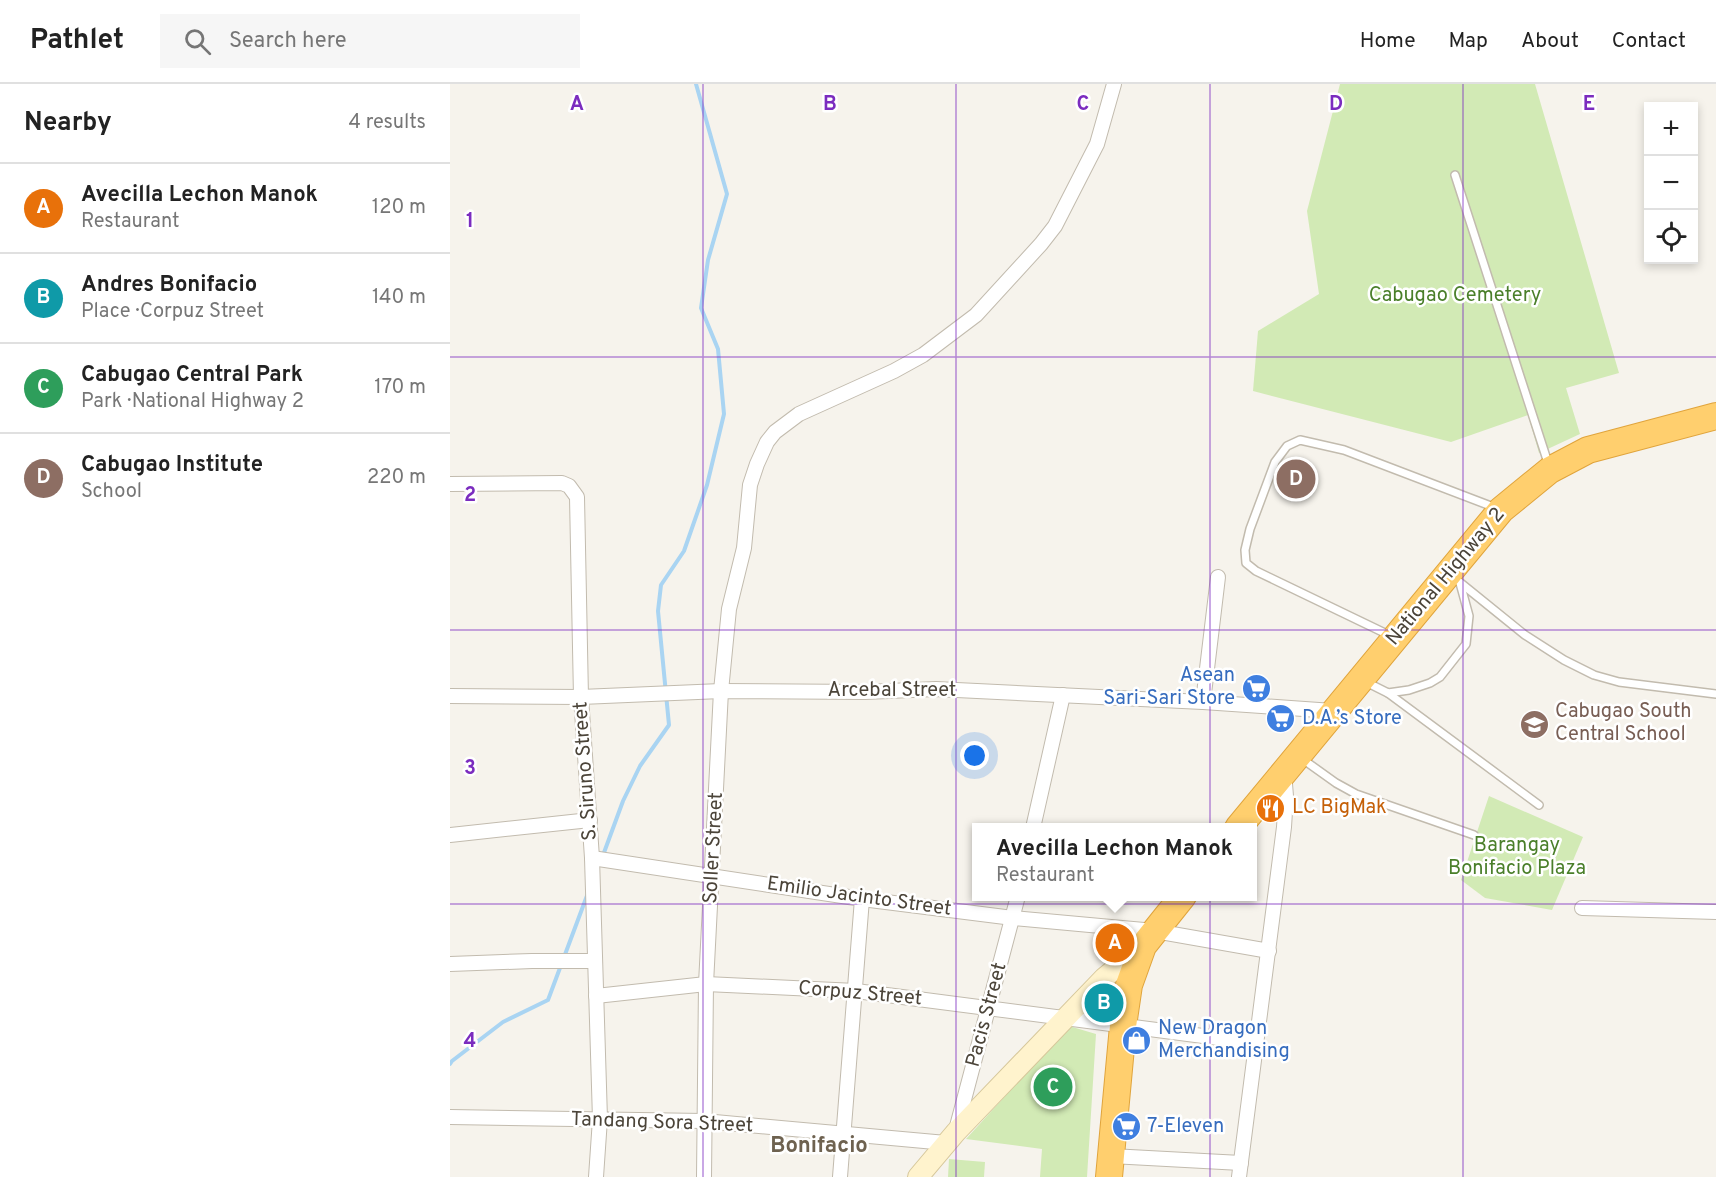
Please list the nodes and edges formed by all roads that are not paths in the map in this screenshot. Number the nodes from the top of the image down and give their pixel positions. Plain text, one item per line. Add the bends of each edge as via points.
1 (1114, 84) edge
2 (1455, 175) dead end
3 (1716, 416) edge
4 (1550, 470) junction
5 (450, 484) edge
6 (1501, 510) junction
7 (1218, 577) dead end
8 (1454, 577) junction
9 (1395, 638) junction
10 (1361, 679) junction
11 (721, 691) junction
12 (1388, 693) junction
13 (1716, 694) edge
14 (1063, 695) junction
15 (450, 696) edge
16 (581, 697) junction
17 (1203, 702) junction
18 (1333, 711) junction
19 (1290, 763) junction
20 (1539, 805) dead end
21 (590, 820) junction
22 (1034, 823) edge
23 (1242, 823) edge
24 (450, 835) edge
25 (1474, 835) dead end
26 (592, 858) junction
27 (712, 874) junction
28 (862, 898) junction
29 (1017, 901) edge
30 (1180, 901) edge
31 (1582, 908) dead end
32 (1716, 912) edge
33 (1013, 918) junction
34 (1149, 938) junction
35 (1269, 951) junction
36 (595, 961) junction
37 (450, 964) edge
38 (706, 984) junction
39 (856, 991) junction
40 (596, 996) junction
41 (988, 1008) junction
42 (1067, 1018) junction
43 (1122, 1026) junction
44 (1257, 1043) junction
45 (450, 1117) edge
46 (600, 1119) junction
47 (704, 1121) junction
48 (844, 1134) junction
49 (951, 1138) junction
50 (1110, 1166) edge
51 (1240, 1170) edge
52 (596, 1177) edge
53 (704, 1177) edge
54 (840, 1177) edge
55 (918, 1177) edge

1 - 11 street, Soller Street via 1097,144 1055,226 976,315 923,355 799,414 767,442 750,485 744,548 729,609
2 - 4 lane
3 - 4 highway, National Highway 2 via 1588,450
4 - 6 highway, National Highway 2
5 - 16 street, S. Siruno Street via 562,483 577,497
6 - 8 highway, National Highway 2
6 - 9 lane via 1344,450 1300,440 1281,451 1250,529 1246,563
7 - 17 street
8 - 9 highway, National Highway 2
8 - 12 lane via 1469,616 1466,644 1440,677 1409,690
8 - 13 lane via 1525,635 1594,675 1619,682
9 - 10 highway, National Highway 2
10 - 12 lane
10 - 18 highway, National Highway 2
11 - 14 street, Arcebal Street via 936,689
11 - 16 street, Arcebal Street
11 - 27 street, Soller Street
12 - 20 lane
14 - 17 street, Arcebal Street
14 - 22 street
15 - 16 street, Arcebal Street
16 - 21 street, S. Siruno Street
17 - 18 street, Arcebal Street
18 - 19 highway, National Highway 2
19 - 23 highway, National Highway 2
19 - 25 lane via 1356,794
19 - 35 street
21 - 24 street
21 - 26 street, S. Siruno Street
26 - 27 street, Emilio Jacinto Street
26 - 36 street, S. Siruno Street
27 - 28 street, Emilio Jacinto Street
27 - 38 street, Soller Street
28 - 33 street, Emilio Jacinto Street
28 - 39 street
29 - 33 street, Pacis Street
30 - 34 highway
31 - 32 street
33 - 34 street, Emilio Jacinto Street
33 - 41 street, Pacis Street
34 - 35 street, Emilio Jacinto Street
34 - 42 street
34 - 43 highway via 1129,985
35 - 44 street
36 - 37 street
36 - 40 street, S. Siruno Street
38 - 39 street, Corpuz Street
38 - 40 street, Corpuz Street
38 - 47 street, Soller Street
39 - 41 street, Corpuz Street
39 - 48 street
40 - 46 street, S. Siruno Street
41 - 42 street, Corpuz Street
41 - 49 street, Pacis Street
42 - 43 street, Corpuz Street
42 - 49 street
43 - 44 street, Corpuz Street
43 - 50 highway
44 - 51 street
45 - 46 street, Tandang Sora Street
46 - 47 street, Tandang Sora Street
46 - 52 street, S. Siruno Street
47 - 48 street, Tandang Sora Street
47 - 53 street, Soller Street
48 - 49 street, Tandang Sora Street
48 - 54 street
49 - 55 street
50 - 51 street

